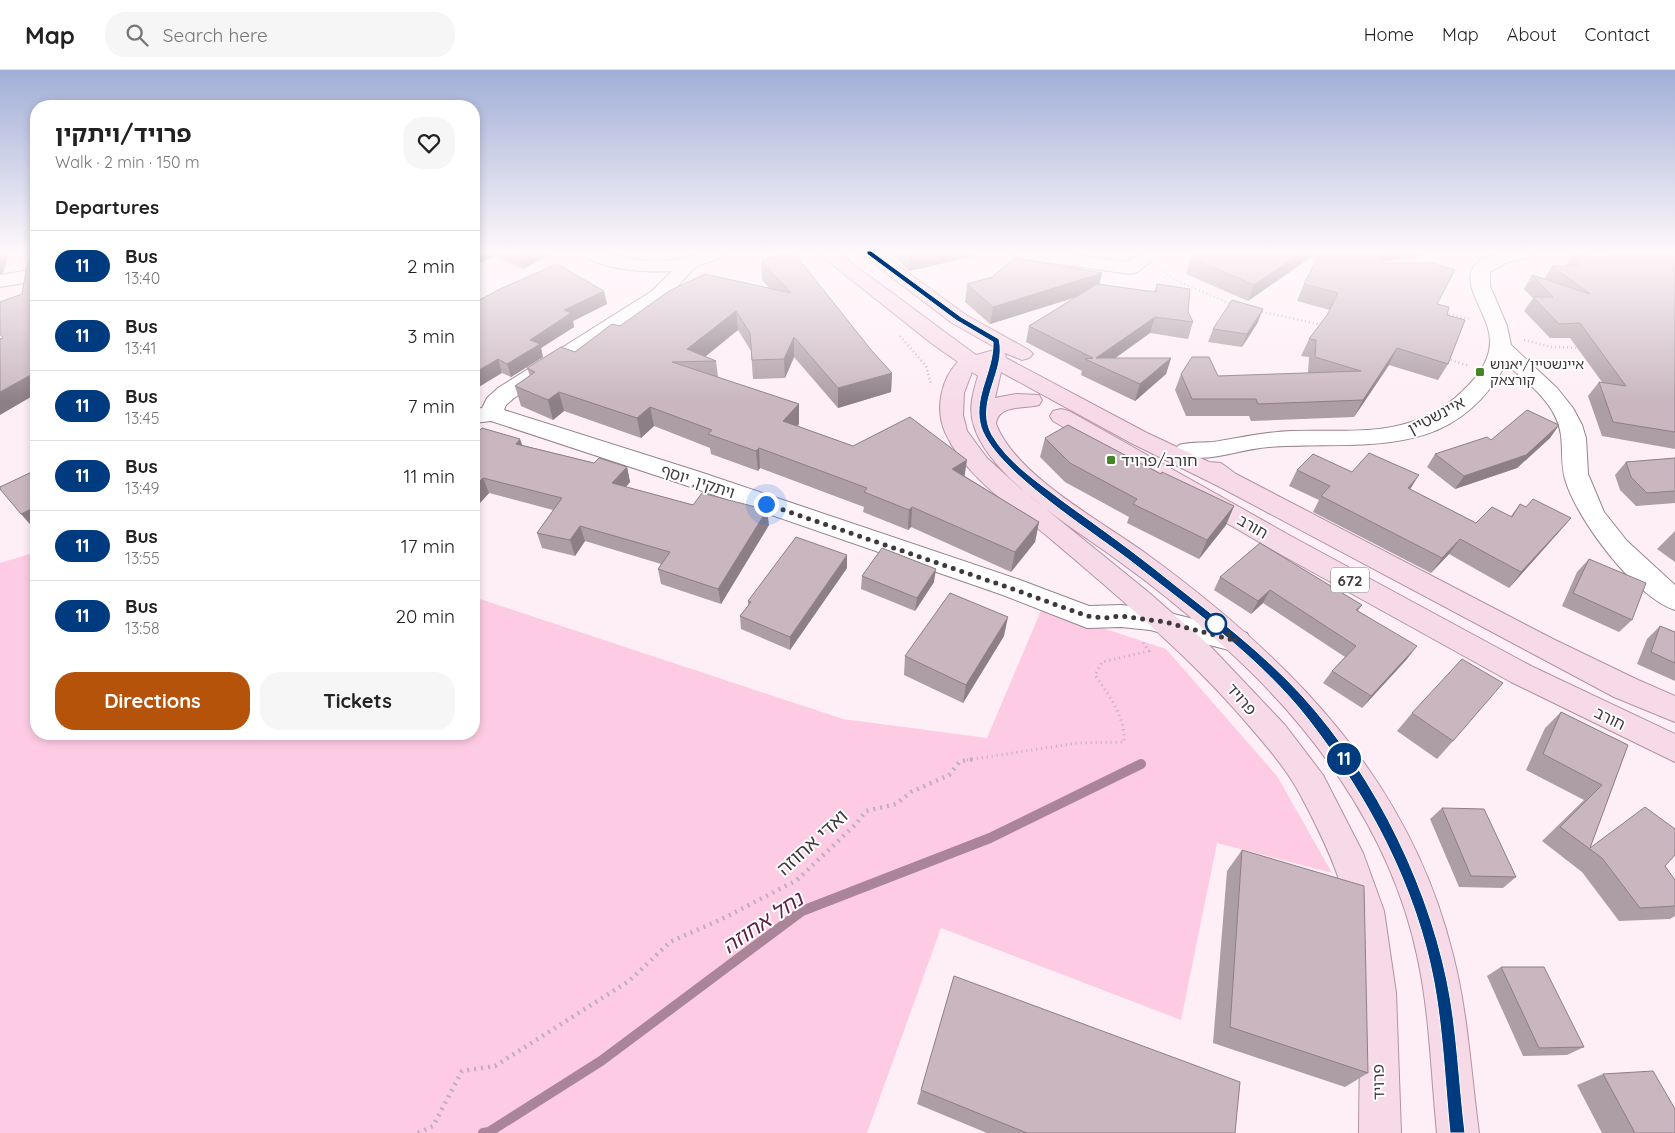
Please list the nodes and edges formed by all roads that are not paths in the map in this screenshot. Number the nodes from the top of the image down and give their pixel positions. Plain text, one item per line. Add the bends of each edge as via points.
1 (647, 303) edge
2 (888, 303) edge
3 (892, 303) edge
4 (938, 303) edge
5 (1486, 303) edge
6 (1499, 335) junction
7 (988, 359) junction
8 (952, 393) junction
9 (1031, 400) junction
10 (483, 415) edge
11 (984, 422) junction
12 (1187, 450) junction
13 (1227, 480) junction
14 (1675, 600) edge
15 (1165, 622) junction
16 (1237, 641) junction
17 (1675, 709) edge
18 (1675, 749) edge
19 (1380, 1133) edge
20 (1458, 1133) edge

1 - 10 street via 506,393
2 - 8 main road via 943,364
3 - 7 main road, חורב / 672
4 - 7 main road, חורב / 672 via 959,318
5 - 6 street
6 - 12 street, איינשטיין via 1497,360 1475,394 1427,424 1402,434 1274,439 1213,450
6 - 14 street via 1561,405 1572,426 1577,479 1596,518 1621,550
7 - 8 main road, פרויד via 959,374
7 - 9 main road, חורב / 672
7 - 11 main road
7 - 12 main road, חורב / 672
7 - 13 main road
8 - 15 main road, פרויד via 952,419 961,441 986,471
9 - 11 main road via 1009,401 995,406
9 - 18 main road, חורב / 672 via 1521,674
10 - 15 street, ויתקין, יוסף via 691,478 1087,616 1121,616
11 - 16 main road via 988,435 1016,470 1140,562
12 - 13 main road, חורב / 672
13 - 17 main road, חורב / 672 via 1543,647
15 - 16 street, ויתקין, יוסף
15 - 19 main road, פרויד via 1226,680 1306,775 1352,867 1366,910 1376,974
16 - 20 main road via 1283,683 1311,715 1371,800 1400,857 1419,903 1441,983

